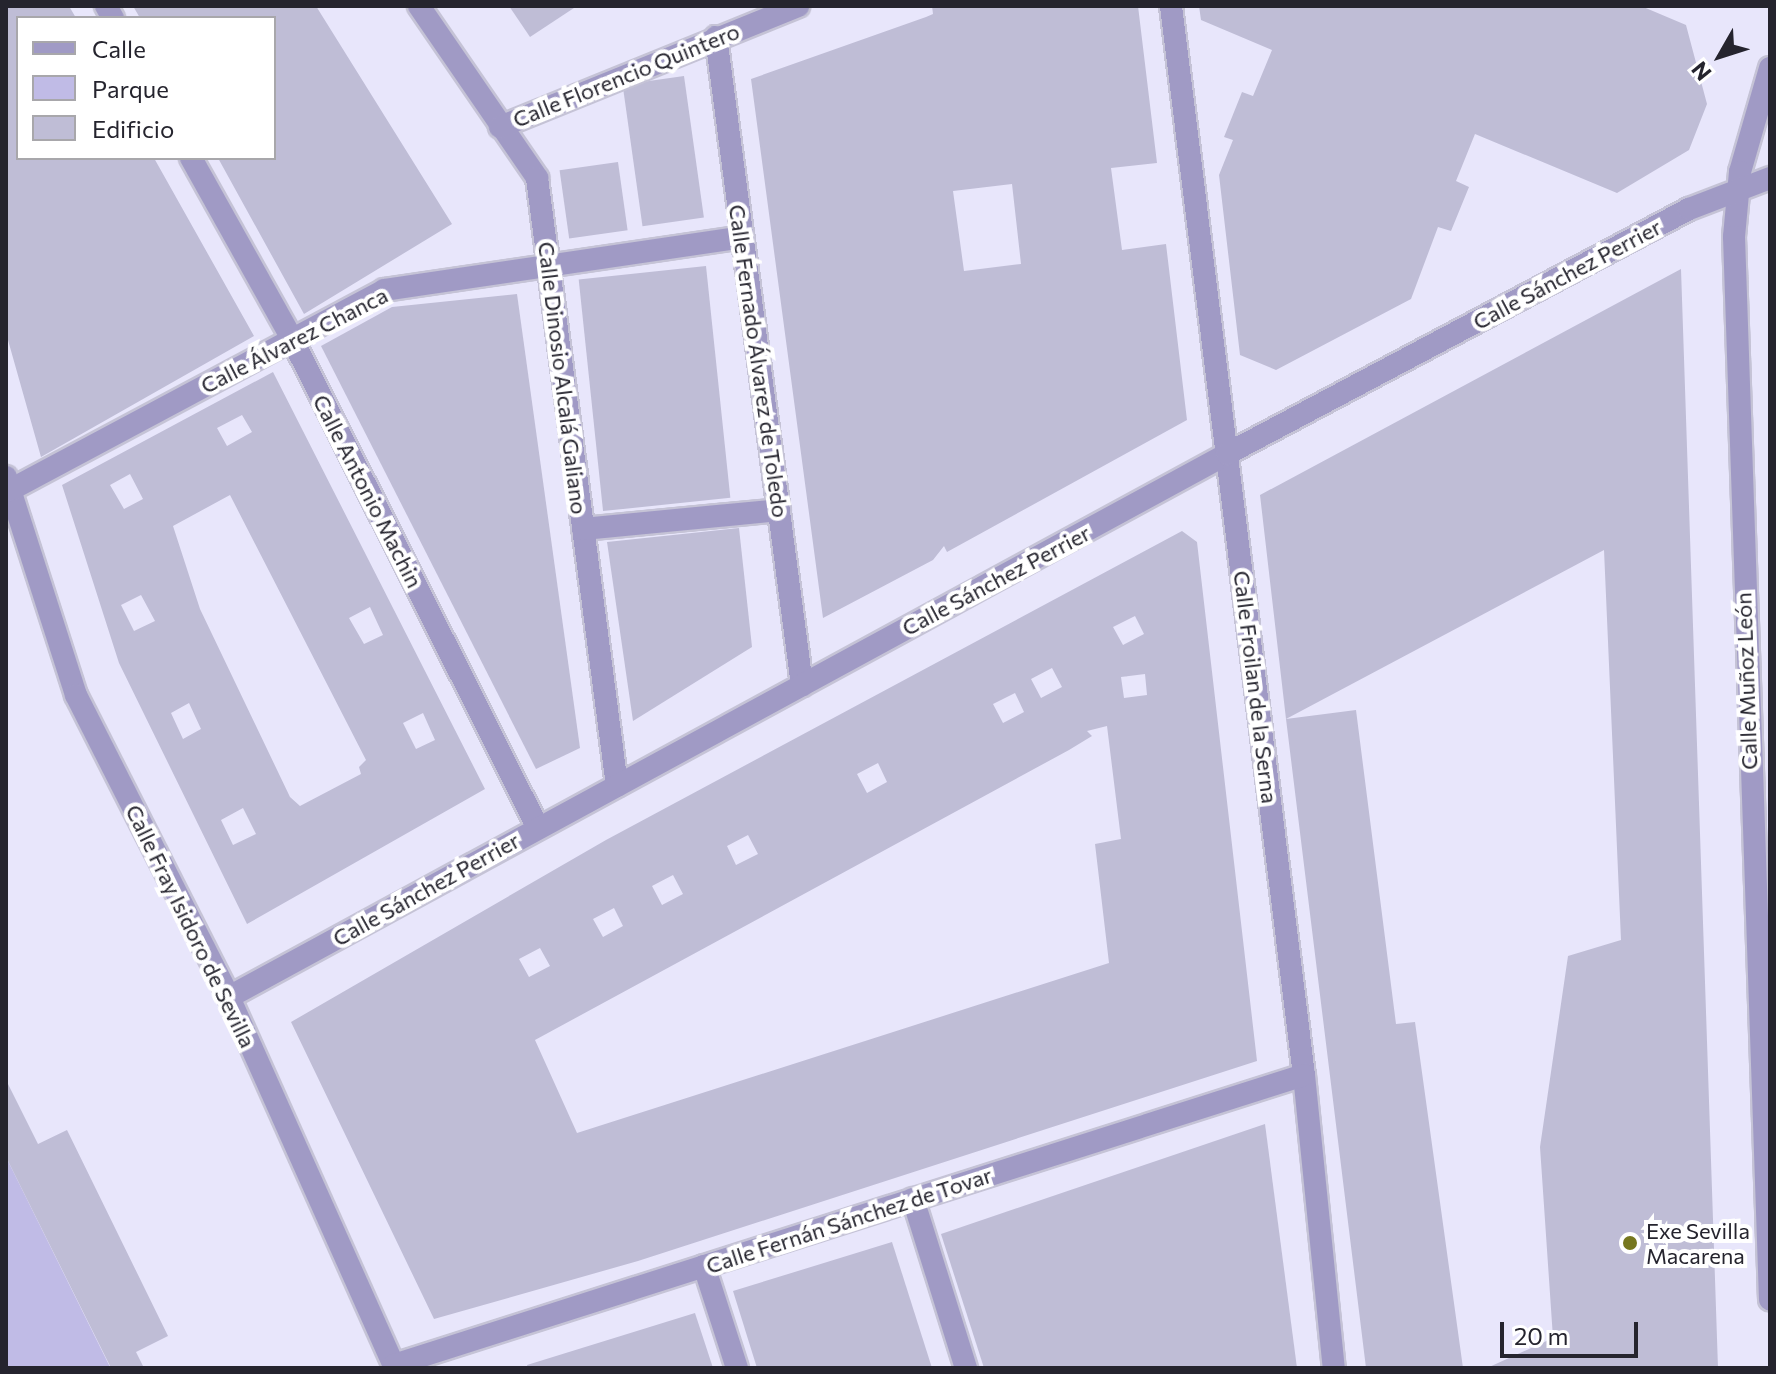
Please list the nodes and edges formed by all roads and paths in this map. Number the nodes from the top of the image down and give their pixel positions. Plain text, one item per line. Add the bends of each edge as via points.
1 (419, 6) edge
2 (798, 6) edge
3 (1171, 6) edge
4 (716, 37) junction
5 (1770, 68) edge
6 (500, 127) junction
7 (192, 160) edge
8 (1770, 178) edge
9 (1738, 190) junction
10 (742, 237) junction
11 (549, 266) junction
12 (292, 339) junction
13 (1227, 454) junction
14 (8, 483) edge
15 (779, 510) junction
16 (583, 529) junction
17 (14, 534) edge
18 (802, 685) junction
19 (617, 786) junction
20 (538, 828) junction
21 (229, 997) junction
22 (1304, 1075) junction
23 (913, 1199) junction
24 (704, 1266) junction
25 (1770, 1299) edge
26 (394, 1366) edge
27 (737, 1368) edge
28 (966, 1368) edge
29 (1334, 1368) edge

1 - 6 street, Calle Dinosio Alcalá Galiano
2 - 4 street, Calle Florencio Quintero
3 - 13 street, Calle Froilan de la Serna
4 - 6 street, Calle Florencio Quintero
4 - 10 street, Calle Fernado Álvarez de Toledo
5 - 9 street, Calle Muñoz León
6 - 11 street, Calle Dinosio Alcalá Galiano via 537,178
7 - 12 street, Calle Antonio Machin
8 - 9 street, Calle Sánchez Perrier
9 - 13 street, Calle Sánchez Perrier via 1689,209
9 - 25 street, Calle Muñoz León via 1737,423
10 - 11 street, Calle Álvarez Chanca
10 - 15 street, Calle Fernado Álvarez de Toledo
11 - 12 street, Calle Álvarez Chanca via 384,290
11 - 16 street, Calle Dinosio Alcalá Galiano
12 - 14 street, Calle Álvarez Chanca
12 - 20 street, Calle Antonio Machin
13 - 18 street, Calle Sánchez Perrier
13 - 22 street, Calle Froilan de la Serna
14 - 17 street, Calle Fray Isidoro de Sevilla
15 - 16 street
15 - 18 street, Calle Fernado Álvarez de Toledo
16 - 19 street, Calle Dinosio Alcalá Galiano
17 - 21 street, Calle Fray Isidoro de Sevilla via 76,695
18 - 19 street, Calle Sánchez Perrier
19 - 20 street, Calle Sánchez Perrier
20 - 21 street, Calle Sánchez Perrier
21 - 26 street, Calle Fray Isidoro de Sevilla
22 - 23 street, Calle Fernán Sánchez de Tovar
22 - 29 street, Calle Froilan de la Serna
23 - 24 street, Calle Fernán Sánchez de Tovar
23 - 28 street
24 - 26 street, Calle Fernán Sánchez de Tovar
24 - 27 street

